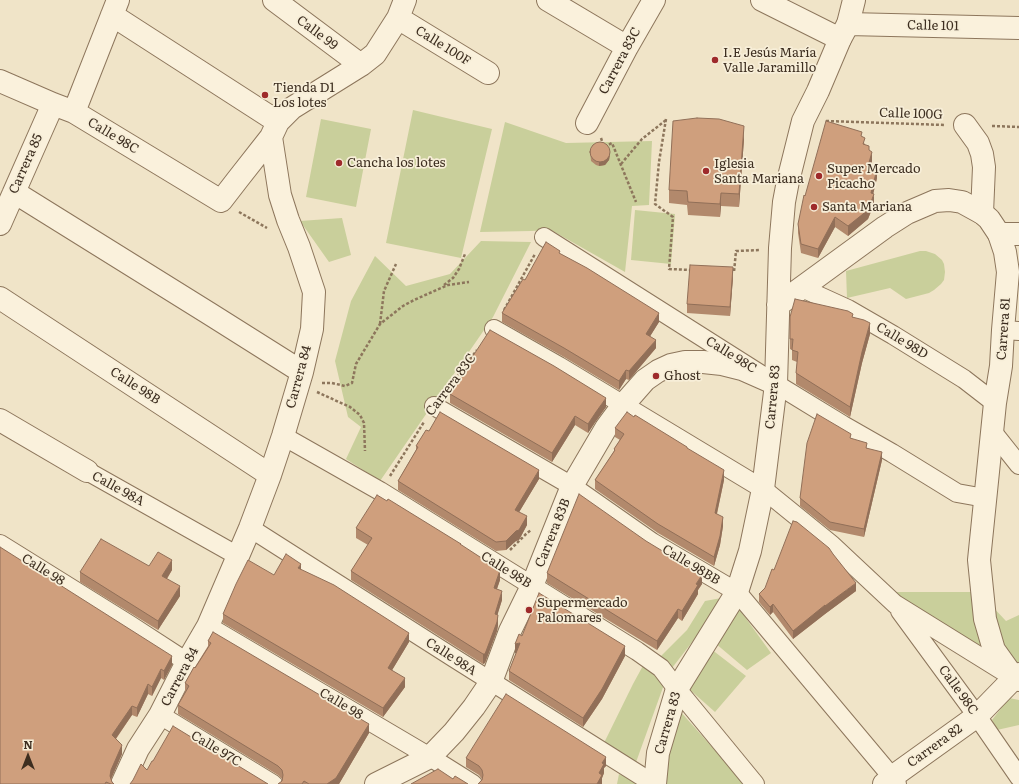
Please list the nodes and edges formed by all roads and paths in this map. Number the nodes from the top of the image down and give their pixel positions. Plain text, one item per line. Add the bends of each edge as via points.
1 (274, 0) edge
2 (548, 0) edge
3 (654, 0) edge
4 (762, 0) edge
5 (854, 0) edge
6 (115, 7) edge
7 (401, 9) edge
8 (1019, 28) edge
9 (844, 32) junction
10 (627, 47) junction
11 (361, 65) junction
12 (488, 73) dead end
13 (0, 81) edge
14 (52, 104) junction
15 (74, 112) junction
16 (803, 121) junction
17 (587, 123) joint
18 (965, 125) junction
19 (1019, 127) edge
20 (275, 130) junction
21 (621, 164) junction
22 (14, 192) junction
23 (221, 201) junction
24 (636, 202) dead end
25 (982, 213) junction
26 (0, 224) edge
27 (1009, 234) edge
28 (544, 237) joint
29 (299, 247) junction
30 (780, 250) junction
31 (465, 254) dead end
32 (396, 264) dead end
33 (698, 270) edge
34 (726, 272) edge
35 (469, 282) dead end
36 (441, 288) junction
37 (802, 288) junction
38 (0, 298) edge
39 (778, 305) junction
40 (380, 324) junction
41 (494, 329) junction
42 (1011, 330) edge
43 (300, 378) junction
44 (776, 384) junction
45 (995, 403) junction
46 (623, 405) junction
47 (434, 406) junction
48 (0, 420) edge
49 (992, 431) junction
50 (283, 436) junction
51 (365, 451) dead end
52 (1019, 465) edge
53 (87, 471) joint
54 (270, 475) junction
55 (572, 486) junction
56 (763, 489) junction
57 (380, 491) junction
58 (985, 498) junction
59 (250, 528) junction
60 (0, 544) edge
61 (238, 556) junction
62 (532, 586) junction
63 (737, 592) junction
64 (895, 604) junction
65 (208, 626) junction
66 (187, 662) junction
67 (1017, 677) edge
68 (491, 682) junction
69 (677, 689) junction
70 (160, 715) junction
71 (977, 716) junction
72 (430, 757) junction
73 (1019, 777) edge
74 (891, 782) edge
75 (122, 784) edge
76 (273, 784) edge
77 (376, 784) edge
78 (472, 784) edge
79 (654, 784) edge
80 (755, 784) edge

1 - 11 street, Calle 99
2 - 10 street
3 - 10 street, Carrera 83C
4 - 9 street, Calle 101
5 - 9 street, Carrera 83
6 - 15 street
6 - 20 street
7 - 11 street via 375,54
7 - 12 street, Calle 100F
8 - 9 street, Calle 101
9 - 16 street, Carrera 83
10 - 17 street, Carrera 83C
11 - 20 street via 292,108
13 - 14 street, Calle 98C
14 - 15 street, Calle 98C
14 - 22 street, Carrera 85
15 - 23 street, Calle 98C
16 - 18 path, Calle 100G
16 - 30 street, Carrera 83 via 784,202
17 - 21 path via 599,133 604,146 612,144
18 - 19 path, Calle 100G
18 - 25 street via 978,143 982,154
20 - 23 street
20 - 29 street, Carrera 84 via 280,195
21 - 24 path
21 - 33 path via 642,139 666,119 655,204 673,217 669,269
22 - 26 street, Carrera 85
22 - 43 street via 210,314
23 - 29 path
25 - 27 street, Carrera 81
25 - 37 street, Carrera 81 via 962,202 935,201 907,213 885,227
27 - 42 street, Carrera 81 via 1006,252
28 - 41 path, Carrera 83C
28 - 44 street, Calle 98C
29 - 43 street, Carrera 84 via 314,292 312,330
30 - 34 path via 736,251 734,272
30 - 39 street, Carrera 83
31 - 36 path via 453,278
32 - 40 path via 384,291
35 - 36 path
36 - 40 path via 408,303
37 - 39 street, Carrera 81
37 - 45 street, Calle 98D via 848,309 893,334 964,379
38 - 54 street, Calle 98B
39 - 44 street, Carrera 83
40 - 43 path via 356,364 352,383 345,386
41 - 46 street, Calle 98C
41 - 47 path, Carrera 83C
42 - 45 street, Carrera 81 via 1001,366
43 - 50 street, Carrera 84
43 - 51 path via 360,415 364,423
44 - 46 street, Carrera 83B via 742,369 722,364 686,362 670,365 658,371
44 - 56 street, Carrera 83
44 - 58 street, Calle 98C via 957,494
45 - 49 street, Carrera 81
46 - 55 street, Carrera 83B via 606,428
46 - 56 street, Calle 98C
47 - 55 street, Calle 98BB
47 - 57 path, Carrera 83C
48 - 53 street, Calle 98A
49 - 52 street
49 - 58 street, Carrera 81
50 - 54 street, Carrera 84
50 - 57 street, Calle 98B
53 - 61 street, Calle 98A
54 - 59 street, Carrera 84
55 - 62 street, Carrera 83B
55 - 63 street, Calle 98BB via 652,542
56 - 63 street, Carrera 83 via 750,551
56 - 64 street, Calle 98C via 832,545
57 - 62 street, Calle 98B
58 - 67 street, Carrera 81 via 979,560 986,619 994,650
59 - 61 street, Carrera 84
59 - 68 street, Calle 98A
60 - 66 street, Calle 98
61 - 65 street, Carrera 84
62 - 68 street, Carrera 83B via 510,631
62 - 69 street, Calle 98B via 661,668
63 - 69 street, Carrera 83
63 - 74 street, Calle 98BB
64 - 67 street, Calle 98C
64 - 71 street, Calle 98C
65 - 66 street, Carrera 84
65 - 72 street, Calle 98
66 - 70 street, Carrera 84
67 - 71 street, Carrera 82
68 - 72 street, Carrera 83B via 454,732
68 - 79 street, Calle 98A
69 - 79 street, Carrera 83 via 658,753
69 - 80 street, Calle 98B
70 - 75 street, Carrera 84 via 138,749
70 - 76 street, Calle 97C
71 - 73 street, Calle 98C
71 - 74 street, Carrera 82
72 - 77 street, Carrera 83B
72 - 78 street, Calle 98

